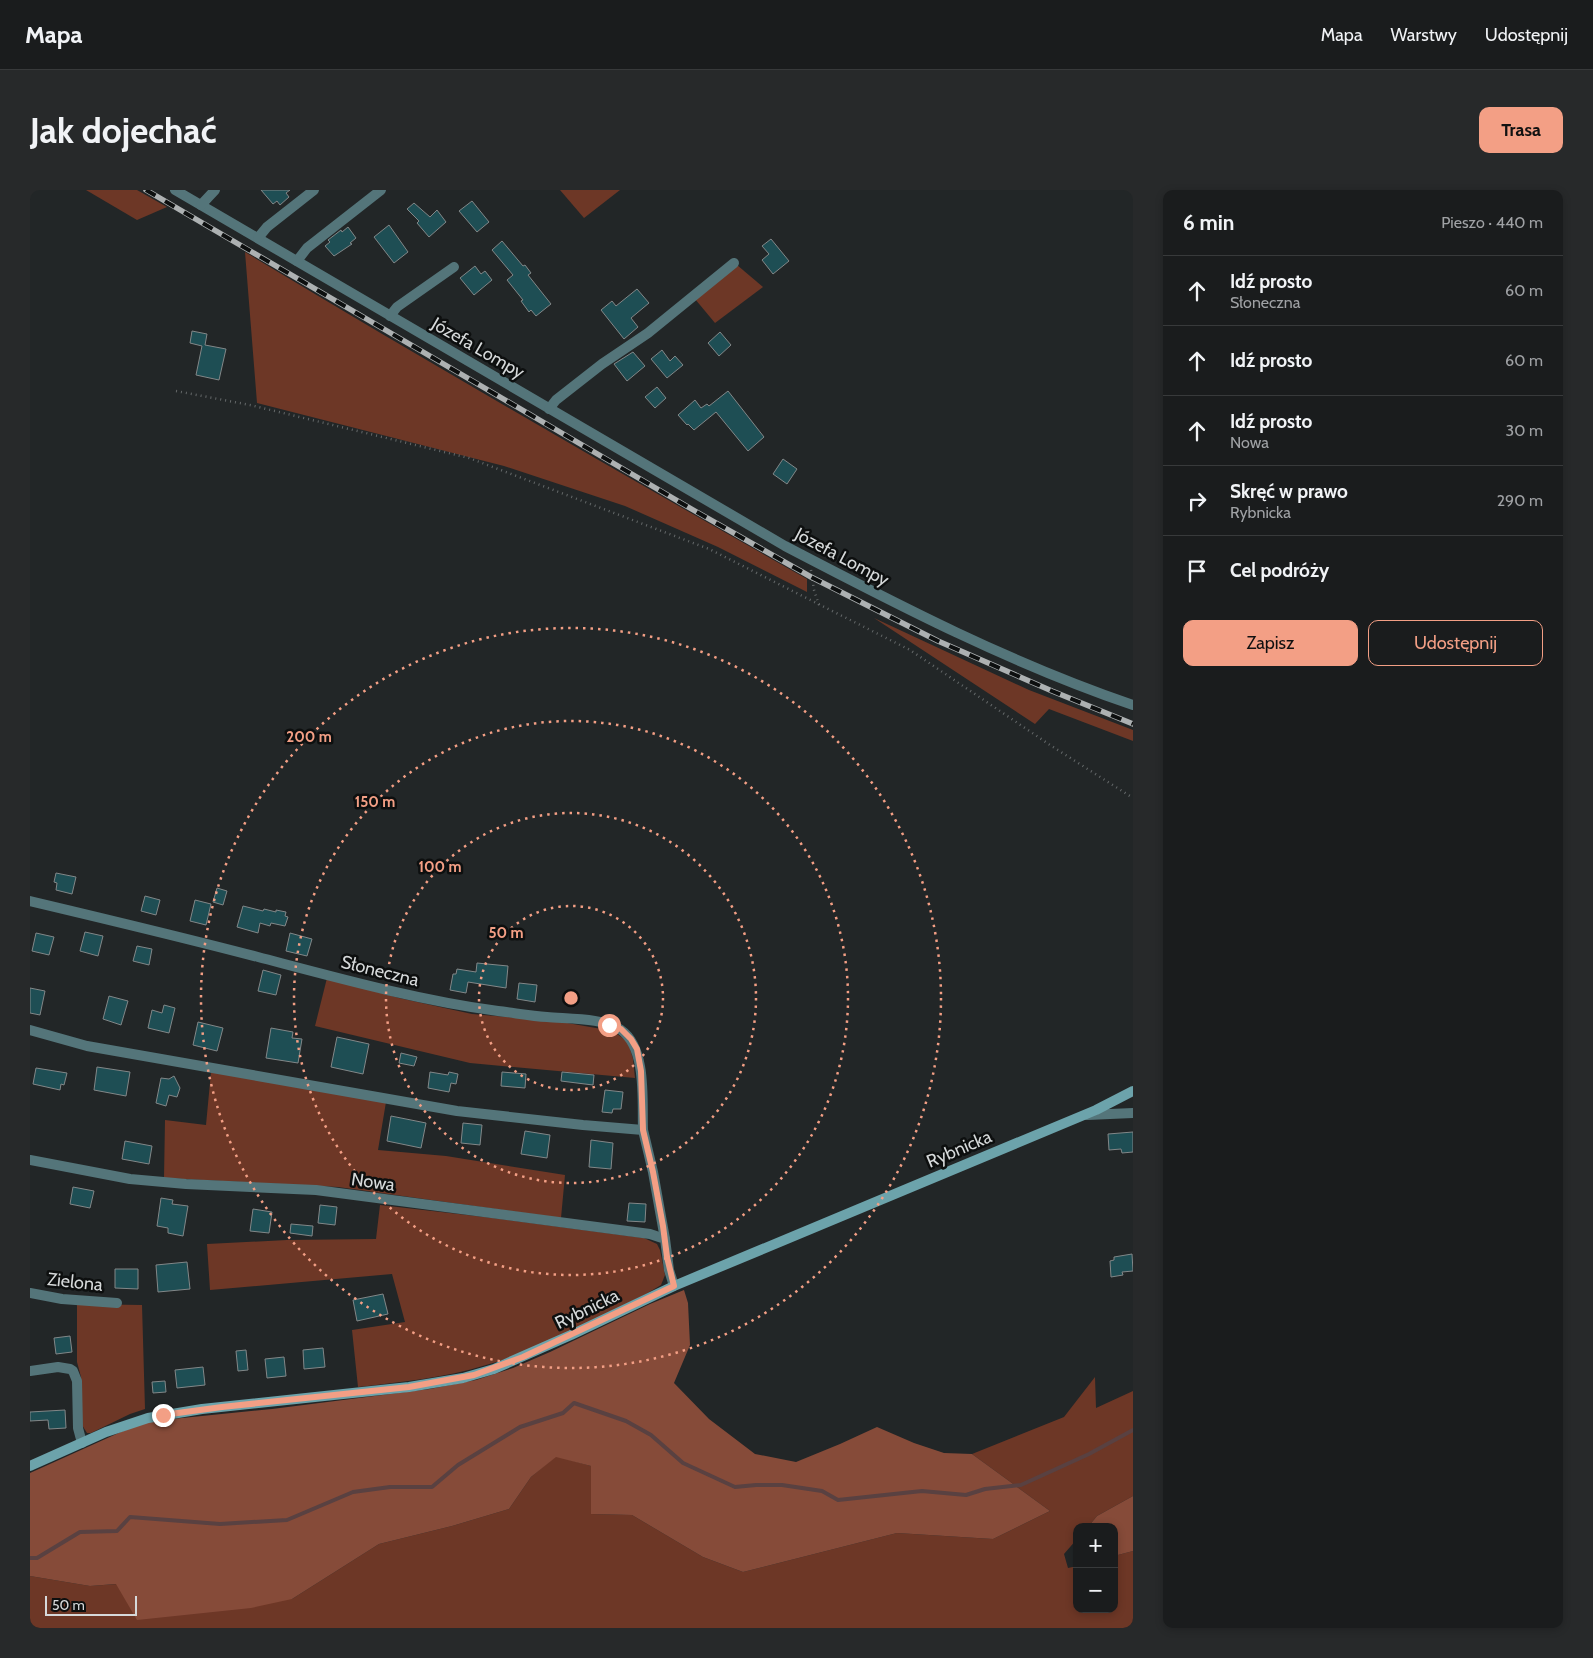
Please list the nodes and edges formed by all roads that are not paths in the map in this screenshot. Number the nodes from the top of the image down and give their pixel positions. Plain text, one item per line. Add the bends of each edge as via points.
1 (175, 190) edge
2 (215, 190) edge
3 (314, 190) edge
4 (380, 190) edge
5 (201, 205) junction
6 (258, 238) junction
7 (297, 261) junction
8 (734, 263) dead end
9 (454, 267) dead end
10 (390, 316) junction
11 (549, 409) junction
12 (1133, 705) edge
13 (30, 901) edge
14 (30, 1030) edge
15 (1133, 1091) edge
16 (1133, 1113) edge
17 (1081, 1115) junction
18 (643, 1130) junction
19 (30, 1160) edge
20 (665, 1239) junction
21 (674, 1286) junction
22 (30, 1293) edge
23 (117, 1303) dead end
24 (30, 1371) edge
25 (82, 1442) junction
26 (30, 1466) edge

1 - 5 street, Józefa Lompy
2 - 5 street
3 - 6 street
4 - 7 street via 307,248
5 - 6 street, Józefa Lompy
6 - 7 street, Józefa Lompy
7 - 10 street, Józefa Lompy
8 - 11 street via 648,333 556,400
9 - 10 street via 397,306
10 - 11 street, Józefa Lompy
11 - 12 street, Józefa Lompy via 692,493 900,606 1020,661
13 - 18 street, Słoneczna via 152,929 389,992 462,1006 595,1021 621,1029 637,1049
14 - 18 street via 86,1046 457,1111
15 - 17 street, Rybnicka
16 - 17 street, Rybnicka
17 - 21 street, Rybnicka
18 - 20 street, Słoneczna
19 - 20 street, Nowa via 130,1179 316,1190 650,1234
20 - 21 street
21 - 25 street, Rybnicka via 530,1354 474,1375 409,1387 163,1415 131,1422
22 - 23 street, Zielona
24 - 25 street via 58,1367 73,1371 77,1380 78,1428
25 - 26 street, Rybnicka

